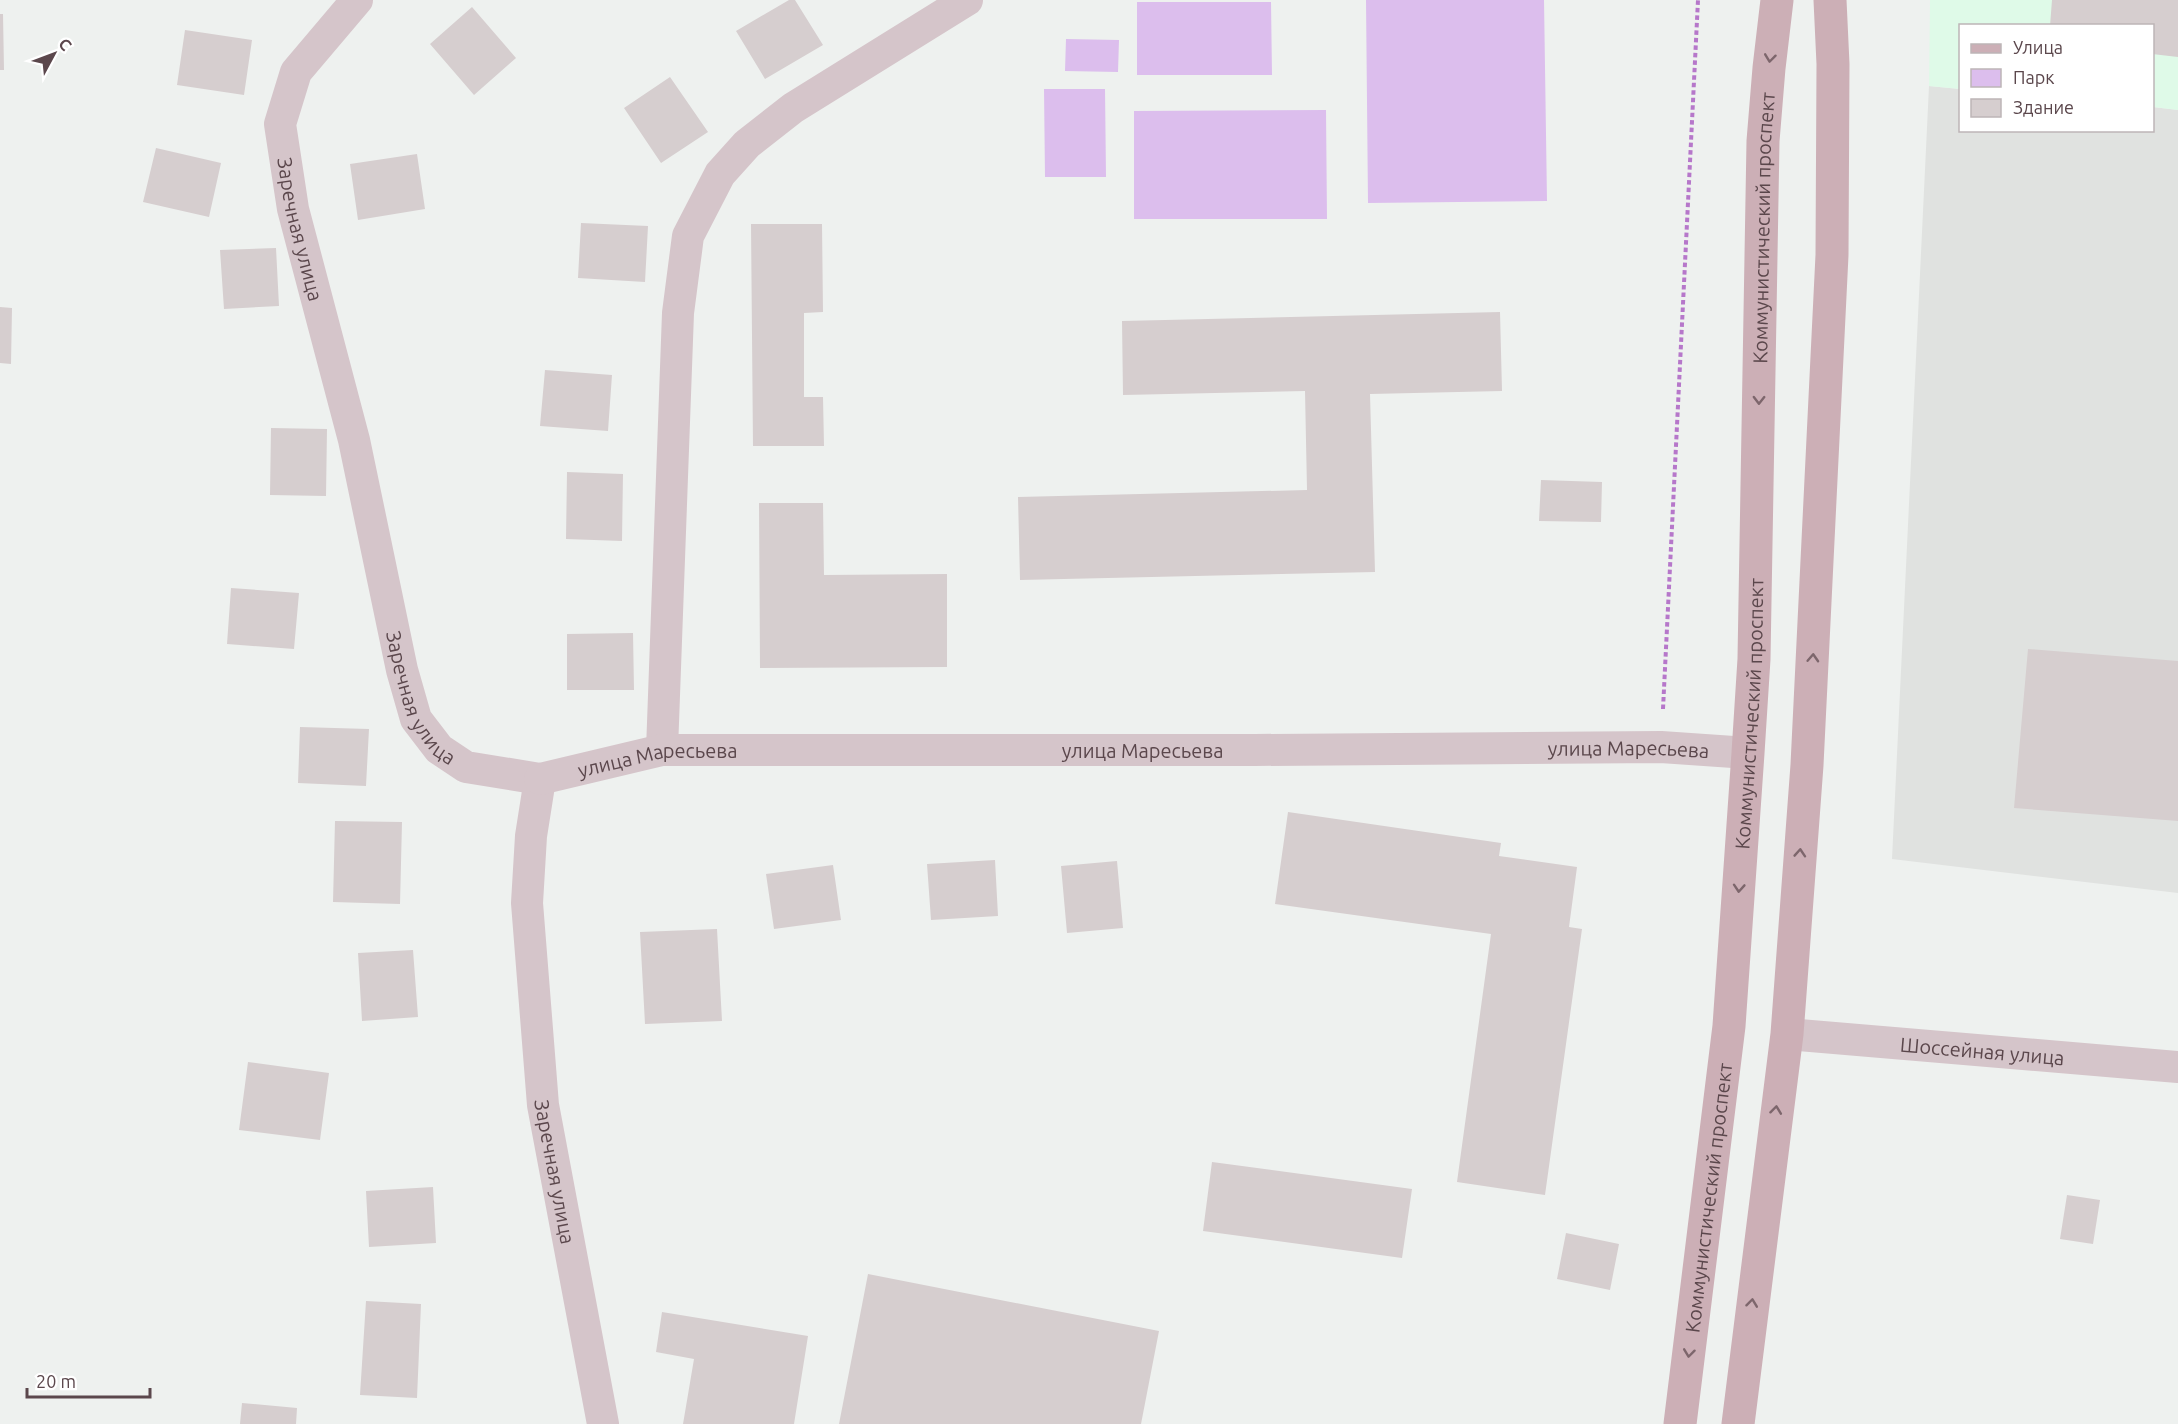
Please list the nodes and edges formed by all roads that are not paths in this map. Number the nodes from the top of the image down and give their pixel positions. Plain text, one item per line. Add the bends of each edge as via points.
1 (357, 0) edge
2 (968, 0) edge
3 (1777, 0) edge
4 (1830, 0) edge
5 (662, 750) junction
6 (1748, 753) junction
7 (540, 779) junction
8 (1787, 1034) junction
9 (2178, 1067) edge
10 (603, 1424) edge
11 (1680, 1424) edge
12 (1738, 1424) edge

1 - 7 street, Заречная улица via 296,72 280,124 293,209 354,440 402,670 416,719 439,748 466,767
2 - 5 street via 793,108 747,144 720,174 688,236 678,313
3 -> 6 main road, Коммунистический проспект via 1763,141 1754,647
8 -> 4 main road via 1812,689 1832,255
5 - 6 street, улица Маресьева via 1661,747
5 - 7 street, улица Маресьева
6 -> 11 main road, Коммунистический проспект via 1729,1026
7 - 10 street, Заречная улица via 531,836 527,903 543,1105
8 - 9 street, Шоссейная улица
12 -> 8 main road

